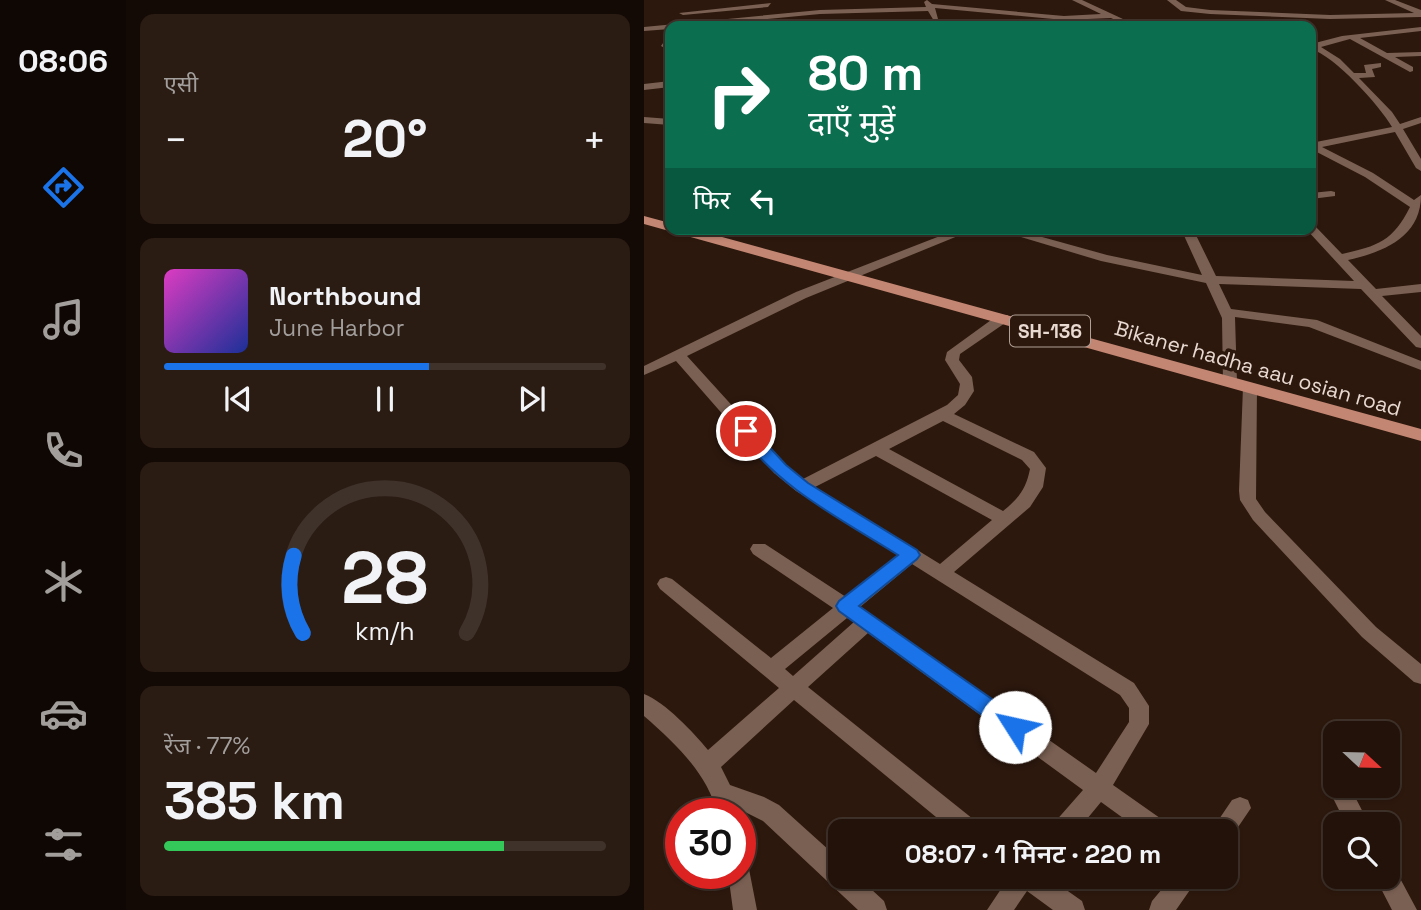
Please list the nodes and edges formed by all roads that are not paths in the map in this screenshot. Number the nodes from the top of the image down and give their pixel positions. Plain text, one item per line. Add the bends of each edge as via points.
1 (1076, 0) edge
2 (1173, 0) edge
3 (1389, 0) edge
4 (831, 1) edge
5 (766, 2) edge
6 (1004, 2) dead end
7 (930, 5) edge
8 (1220, 5) dead end
9 (1408, 7) junction
10 (1421, 7) edge
11 (1184, 9) junction
12 (1214, 12) junction
13 (683, 13) dead end
14 (1005, 13) junction
15 (1256, 14) junction
16 (1421, 14) edge
17 (834, 15) junction
18 (778, 16) junction
19 (1111, 16) junction
20 (726, 21) edge
21 (781, 21) edge
22 (1012, 21) edge
23 (1122, 21) edge
24 (1192, 21) edge
25 (1267, 21) edge
26 (665, 24) edge
27 (644, 29) edge
28 (1421, 29) edge
29 (1351, 37) junction
30 (1316, 44) edge
31 (1316, 48) edge
32 (1421, 54) edge
33 (1387, 55) junction
34 (1378, 65) dead end
35 (1410, 69) dead end
36 (1353, 76) junction
37 (665, 85) edge
38 (644, 87) edge
39 (644, 120) edge
40 (1421, 121) edge
41 (665, 122) edge
42 (1397, 129) junction
43 (1316, 145) edge
44 (1316, 148) edge
45 (1421, 168) edge
46 (1331, 194) dead end
47 (1316, 196) edge
48 (1418, 208) edge
49 (644, 220) edge
50 (665, 226) edge
51 (1316, 233) edge
52 (700, 235) edge
53 (953, 235) edge
54 (1020, 235) edge
55 (1190, 235) edge
56 (1341, 258) junction
57 (847, 275) junction
58 (1213, 280) junction
59 (1421, 288) edge
60 (1370, 289) junction
61 (1227, 312) junction
62 (1003, 317) junction
63 (1421, 344) edge
64 (678, 355) junction
65 (1421, 366) edge
66 (644, 371) edge
67 (1230, 382) junction
68 (1250, 387) junction
69 (943, 415) junction
70 (1421, 435) edge
71 (876, 449) junction
72 (802, 487) junction
73 (1004, 519) junction
74 (759, 549) dead end
75 (911, 555) junction
76 (941, 573) junction
77 (666, 584) dead end
78 (845, 606) junction
79 (867, 622) junction
80 (771, 669) junction
81 (1421, 676) edge
82 (794, 688) junction
83 (644, 704) edge
84 (706, 766) junction
85 (1100, 787) junction
86 (721, 792) junction
87 (723, 798) edge
88 (1240, 808) dead end
89 (955, 819) edge
90 (1072, 819) edge
91 (1143, 819) edge
92 (1231, 819) edge
93 (828, 865) edge
94 (742, 889) edge
95 (853, 889) edge
96 (1016, 889) edge
97 (1042, 889) edge
98 (1178, 889) edge
99 (1394, 889) edge
100 (745, 910) edge
101 (875, 910) edge
102 (999, 910) edge
103 (1073, 910) edge
104 (1161, 910) edge
105 (1405, 910) edge

1 - 19 street
2 - 11 street
3 - 9 street
4 - 17 street
5 - 13 street
5 - 18 street
6 - 14 street
7 - 14 street
7 - 17 street
8 - 12 street
9 - 10 street
9 - 16 street
11 - 12 street
11 - 24 street
12 - 15 street
14 - 19 street
14 - 22 street
15 - 16 street
15 - 25 street
17 - 18 street
18 - 20 street
18 - 21 street
19 - 23 street
26 - 27 street
28 - 29 street
29 - 30 street
29 - 33 street
31 - 36 street
32 - 33 street
33 - 35 street
34 - 36 street via 1367,67 1372,75
36 - 42 street
37 - 38 street
39 - 41 street
40 - 42 street
42 - 43 street
42 - 45 street
44 - 48 street via 1369,175
46 - 47 street
48 - 56 street via 1391,242
49 - 50 main road
51 - 56 street
52 - 57 main road, Bikaner hadha aau osian road / SH-136
53 - 57 street
54 - 58 street
55 - 58 street
56 - 60 street
57 - 62 main road, Bikaner hadha aau osian road / SH-136
57 - 64 street
58 - 60 street
58 - 61 street
59 - 60 street
60 - 63 street
61 - 65 street via 1312,323
61 - 67 street
62 - 67 main road, Bikaner hadha aau osian road / SH-136
62 - 69 street via 954,352 953,360 967,379 968,393
64 - 66 street
64 - 72 street via 780,469
67 - 68 main road, Bikaner hadha aau osian road / SH-136
68 - 70 main road, Bikaner hadha aau osian road / SH-136
68 - 81 street via 1248,500 1368,632
69 - 71 street
69 - 73 street via 1034,460 1038,468 1035,487
71 - 72 street
71 - 73 street
72 - 75 street
73 - 76 street
74 - 78 street
75 - 76 street
75 - 78 street
76 - 85 street via 1127,689 1139,706 1139,724
77 - 80 street
78 - 79 street
78 - 80 street
79 - 82 street
79 - 85 street
80 - 82 street
82 - 84 street
82 - 89 street
83 - 84 street
84 - 86 street
85 - 90 street
85 - 91 street
86 - 87 street
86 - 93 street via 771,813
88 - 92 street
94 - 100 street
95 - 101 street
96 - 102 street
97 - 103 street
98 - 104 street
99 - 105 street

